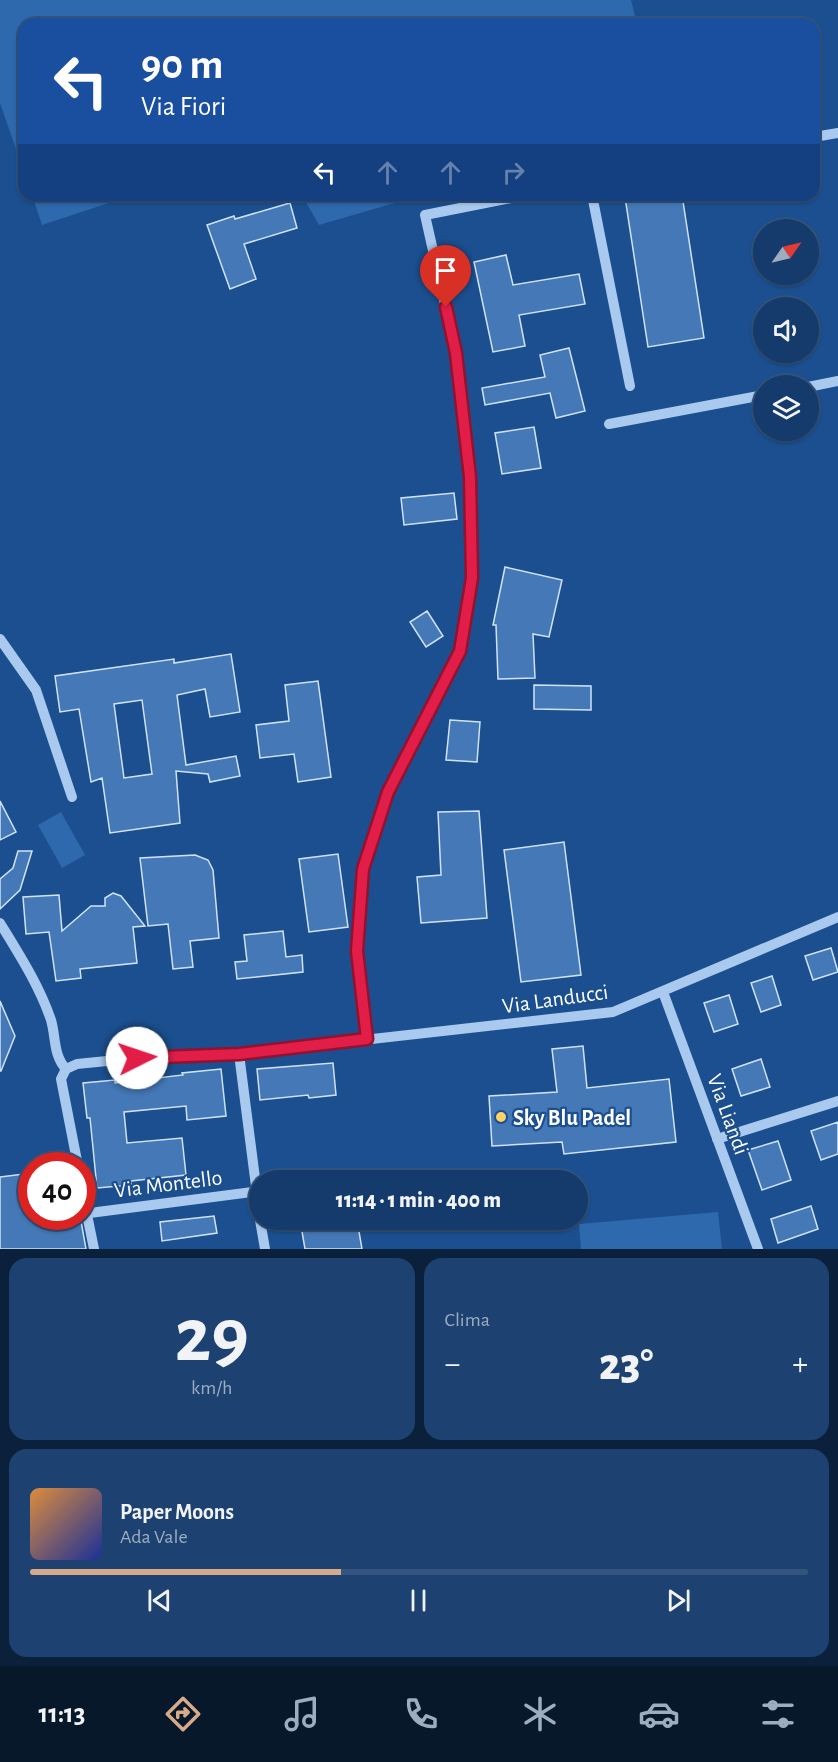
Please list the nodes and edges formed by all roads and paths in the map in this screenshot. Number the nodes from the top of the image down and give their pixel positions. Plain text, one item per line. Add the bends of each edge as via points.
1 (838, 133) edge
2 (820, 136) edge
3 (496, 201) edge
4 (593, 201) edge
5 (838, 381) edge
6 (819, 385) edge
7 (630, 386) dead end
8 (753, 397) edge
9 (609, 424) dead end
10 (0, 639) edge
11 (72, 797) dead end
12 (838, 917) edge
13 (0, 923) edge
14 (663, 992) junction
15 (367, 1039) junction
16 (239, 1054) junction
17 (66, 1069) junction
18 (838, 1101) edge
19 (717, 1140) junction
20 (75, 1152) edge
21 (254, 1170) edge
22 (249, 1192) edge
23 (96, 1213) edge
24 (89, 1230) edge
25 (262, 1230) edge
26 (94, 1249) edge
27 (265, 1249) edge
28 (758, 1249) edge

1 - 2 street
3 - 15 street via 425,215 456,353 470,477 472,578 460,651 388,792 363,869 357,951
4 - 7 street
5 - 6 street
8 - 9 street
10 - 11 street via 36,690
12 - 14 street, Via Landucci
13 - 17 street via 31,975 51,1021 58,1058
14 - 15 street, Via Landucci via 613,1012
14 - 19 street, Via Liandi
15 - 16 street, Via Landucci
16 - 17 street, Via Landucci via 157,1056 77,1064
16 - 21 street
17 - 20 street via 62,1079
18 - 19 street
19 - 28 street, Via Liandi
22 - 23 street, Via Montello
24 - 26 street
25 - 27 street

